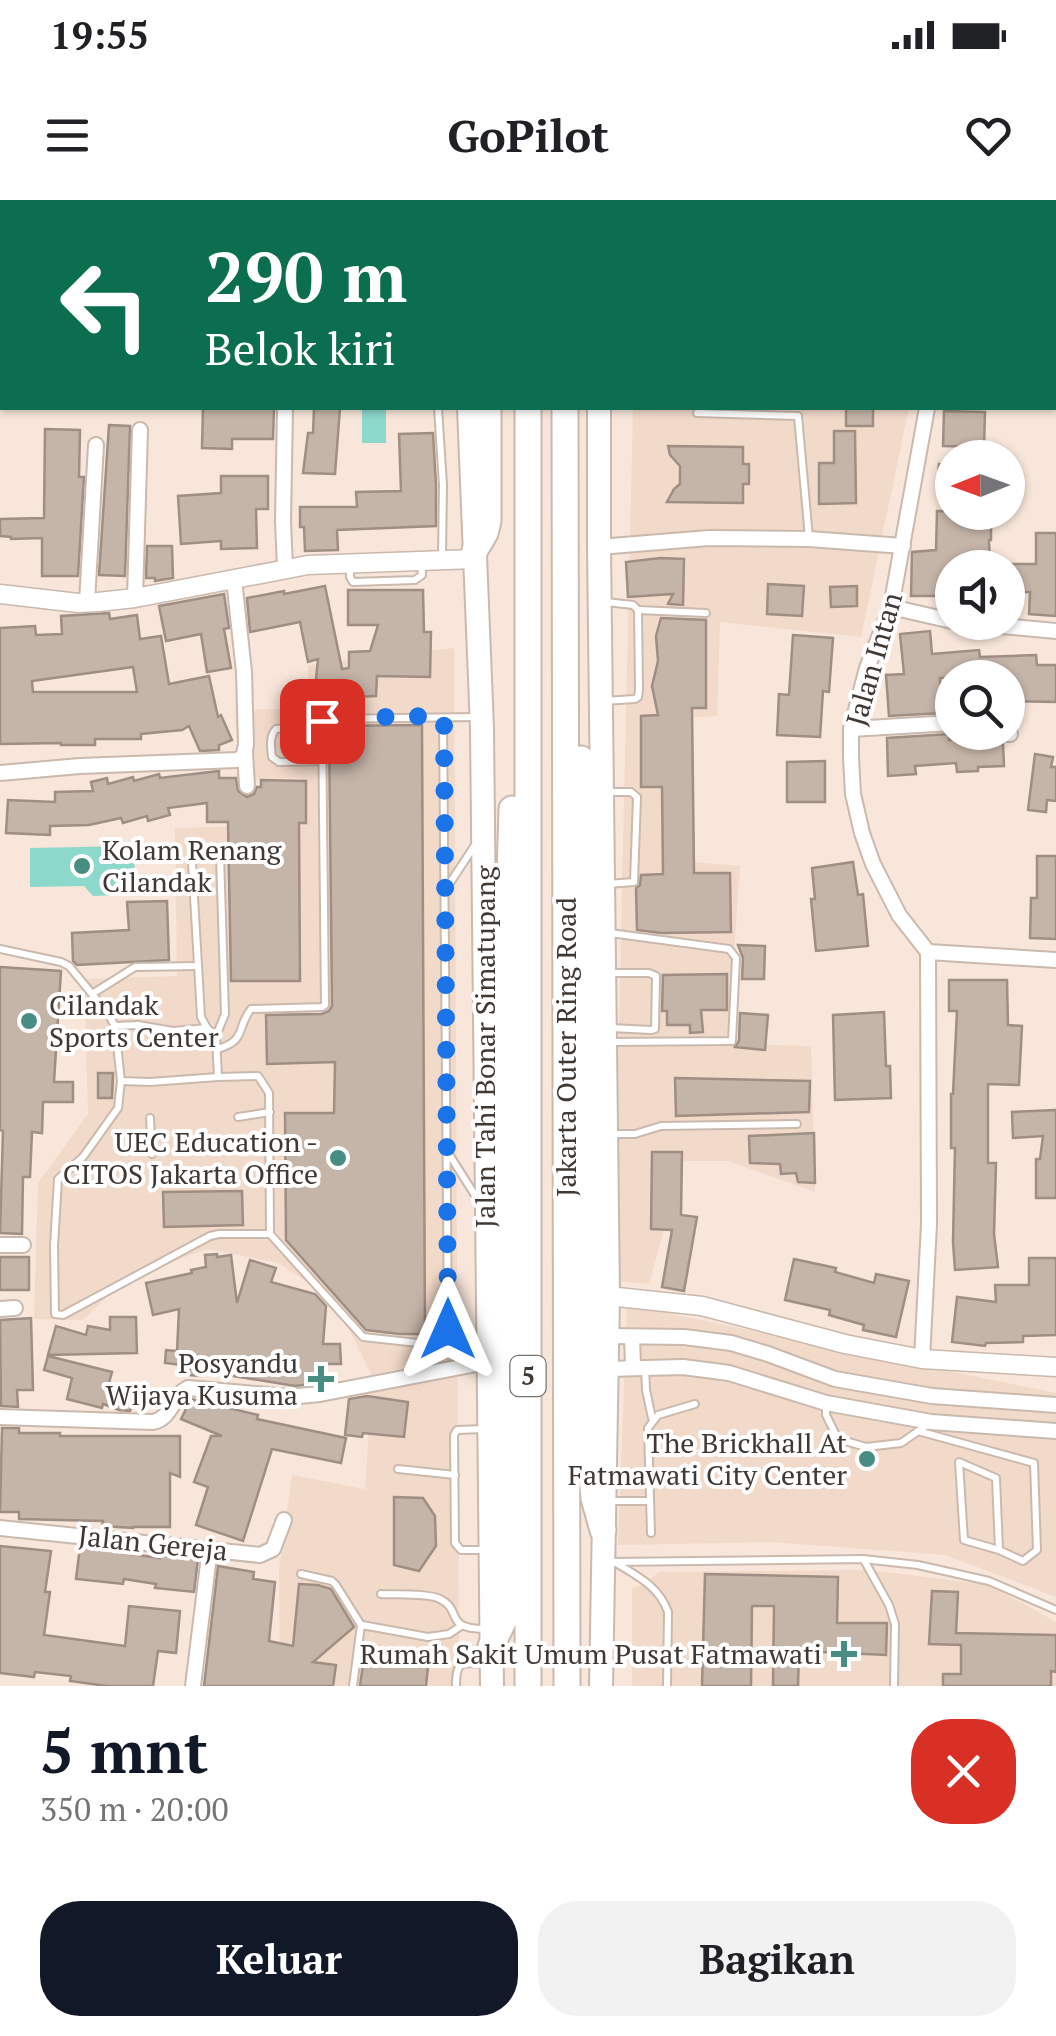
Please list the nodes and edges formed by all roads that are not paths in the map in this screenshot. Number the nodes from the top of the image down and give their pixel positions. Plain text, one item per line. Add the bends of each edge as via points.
1 (285, 410) edge
2 (438, 410) edge
3 (474, 410) edge
4 (566, 410) edge
5 (599, 410) edge
6 (927, 410) edge
7 (525, 412) edge
8 (697, 413) dead end
9 (140, 430) dead end
10 (96, 445) dead end
11 (528, 524) junction
12 (809, 539) junction
13 (903, 546) junction
14 (598, 547) junction
15 (475, 555) junction
16 (442, 560) junction
17 (286, 568) junction
18 (235, 586) junction
19 (0, 594) edge
20 (135, 598) junction
21 (87, 602) junction
22 (600, 602) junction
23 (891, 607) junction
24 (638, 610) junction
25 (706, 614) dead end
26 (935, 617) edge
27 (1025, 628) edge
28 (1056, 631) edge
29 (601, 701) junction
30 (566, 713) junction
31 (482, 716) junction
32 (442, 718) junction
33 (935, 724) edge
34 (322, 725) junction
35 (851, 729) junction
36 (245, 754) junction
37 (322, 761) junction
38 (0, 772) edge
39 (247, 786) dead end
40 (602, 792) junction
41 (484, 833) junction
42 (604, 884) junction
43 (446, 890) junction
44 (604, 932) junction
45 (0, 950) edge
46 (928, 952) junction
47 (1056, 960) edge
48 (198, 966) junction
49 (604, 973) junction
50 (92, 994) junction
51 (114, 1026) junction
52 (207, 1028) junction
53 (605, 1035) junction
54 (216, 1036) junction
55 (217, 1050) junction
56 (218, 1077) junction
57 (121, 1081) junction
58 (270, 1112) junction
59 (238, 1117) dead end
60 (150, 1118) dead end
61 (797, 1124) dead end
62 (606, 1134) junction
63 (446, 1149) junction
64 (152, 1154) dead end
65 (486, 1214) junction
66 (270, 1234) junction
67 (0, 1245) edge
68 (23, 1245) dead end
69 (608, 1296) junction
70 (448, 1329) junction
71 (608, 1336) junction
72 (632, 1336) junction
73 (487, 1352) junction
74 (922, 1360) junction
75 (1056, 1366) edge
76 (639, 1367) junction
77 (607, 1369) junction
78 (826, 1403) junction
79 (696, 1404) dead end
80 (1056, 1405) edge
81 (0, 1417) edge
82 (652, 1420) junction
83 (924, 1427) junction
84 (488, 1428) junction
85 (1056, 1431) edge
86 (398, 1468) dead end
87 (454, 1475) junction
88 (649, 1501) junction
89 (604, 1502) junction
90 (284, 1520) dead end
91 (0, 1528) edge
92 (603, 1530) junction
93 (651, 1533) dead end
94 (210, 1548) junction
95 (490, 1550) junction
96 (999, 1550) junction
97 (863, 1559) junction
98 (609, 1562) junction
99 (302, 1574) dead end
100 (381, 1594) dead end
101 (1056, 1610) edge
102 (361, 1625) junction
103 (462, 1626) junction
104 (492, 1656) edge
105 (193, 1686) edge
106 (352, 1686) edge
107 (456, 1686) edge
108 (528, 1686) edge
109 (566, 1686) edge
110 (601, 1686) edge
111 (667, 1686) edge
112 (894, 1686) edge

1 - 17 street
2 - 16 lane
3 - 15 highway via 488,522
4 - 30 highway, Jakarta Outer Ring Road / 5
5 - 14 highway
6 - 13 street, Jalan Intan
7 - 11 highway, Jakarta Outer Ring Road / 5
8 - 12 lane via 798,416
9 - 20 street
10 - 21 street
11 - 104 highway via 516,557 509,880 507,1602
11 - 108 highway, Jakarta Outer Ring Road / 5
12 - 13 street
12 - 14 street
13 - 23 street, Jalan Intan
14 - 22 highway
15 - 16 street
15 - 31 highway, Jalan Tahi Bonar Simatupang
16 - 17 street
17 - 18 street
18 - 20 street
18 - 36 street
19 - 21 street
20 - 21 street
22 - 24 lane
22 - 29 highway
23 - 26 street
23 - 35 street, Jalan Intan
24 - 25 lane
24 - 29 lane via 638,697
27 - 28 street
29 - 40 highway
30 - 92 highway via 580,744 587,878 590,1456
30 - 109 highway, Jakarta Outer Ring Road / 5
31 - 32 lane
31 - 41 highway, Jalan Tahi Bonar Simatupang
32 - 34 lane via 325,718
32 - 43 lane
33 - 35 street
34 - 37 lane
34 - 37 lane via 276,729 271,751 280,762
35 - 46 street, Jalan Intan via 853,794 868,850 899,915
36 - 38 street via 238,760
36 - 39 street
37 - 55 lane via 325,1005 247,1012 240,1036
40 - 42 highway
40 - 42 lane via 637,797 634,882
41 - 43 lane
41 - 65 highway, Jalan Tahi Bonar Simatupang
42 - 44 highway
43 - 63 lane
44 - 49 highway
44 - 53 lane via 729,949 736,958 732,1041
45 - 50 lane via 62,962
46 - 47 street
46 - 74 street
48 - 50 lane via 135,966
48 - 52 lane
48 - 54 lane via 192,862 200,852 215,851 225,1014
49 - 53 highway
49 - 53 lane via 656,976 656,1025
50 - 51 lane
51 - 52 lane
51 - 57 lane
52 - 54 lane
53 - 62 highway
54 - 55 lane
55 - 56 lane
56 - 57 lane
56 - 58 lane via 258,1076
57 - 66 lane via 118,1108 83,1157 58,1178 54,1312 63,1315 210,1236
58 - 59 lane
58 - 66 lane
60 - 64 lane
61 - 62 lane via 661,1126
62 - 69 highway
63 - 65 lane
63 - 70 lane
65 - 73 highway, Jalan Tahi Bonar Simatupang
66 - 70 lane via 364,1338 427,1344
67 - 68 street
69 - 71 highway
69 - 74 street via 702,1306
70 - 73 lane
71 - 72 street
71 - 77 highway
72 - 76 street
72 - 80 street via 732,1344 835,1378 932,1396
73 - 81 street via 320,1394 188,1388 153,1422
73 - 84 highway, Jalan Tahi Bonar Simatupang
74 - 75 street
76 - 77 street
76 - 78 street via 729,1373
76 - 82 lane
77 - 89 highway
78 - 83 street
78 - 83 lane via 838,1439 866,1447 902,1443
79 - 82 lane
82 - 88 lane
83 - 85 street
83 - 96 lane via 1034,1463 1037,1550 1023,1561
84 - 87 lane via 457,1430
84 - 95 highway, Jalan Tahi Bonar Simatupang
86 - 87 lane
87 - 95 lane via 457,1548
88 - 89 lane
88 - 93 lane
89 - 92 highway
90 - 94 street, Jalan Gereja via 269,1552
91 - 94 street, Jalan Gereja
92 - 98 highway
94 - 105 street
95 - 104 highway, Jalan Tahi Bonar Simatupang
96 - 96 lane via 996,1478 959,1462 964,1540
97 - 98 lane
97 - 101 lane via 989,1581
97 - 112 lane via 895,1624
98 - 110 highway
98 - 111 lane via 651,1584 664,1602
99 - 102 lane via 336,1584
100 - 103 lane via 441,1600
102 - 103 lane via 428,1638
102 - 106 lane
103 - 104 lane
104 - 107 lane via 462,1664

